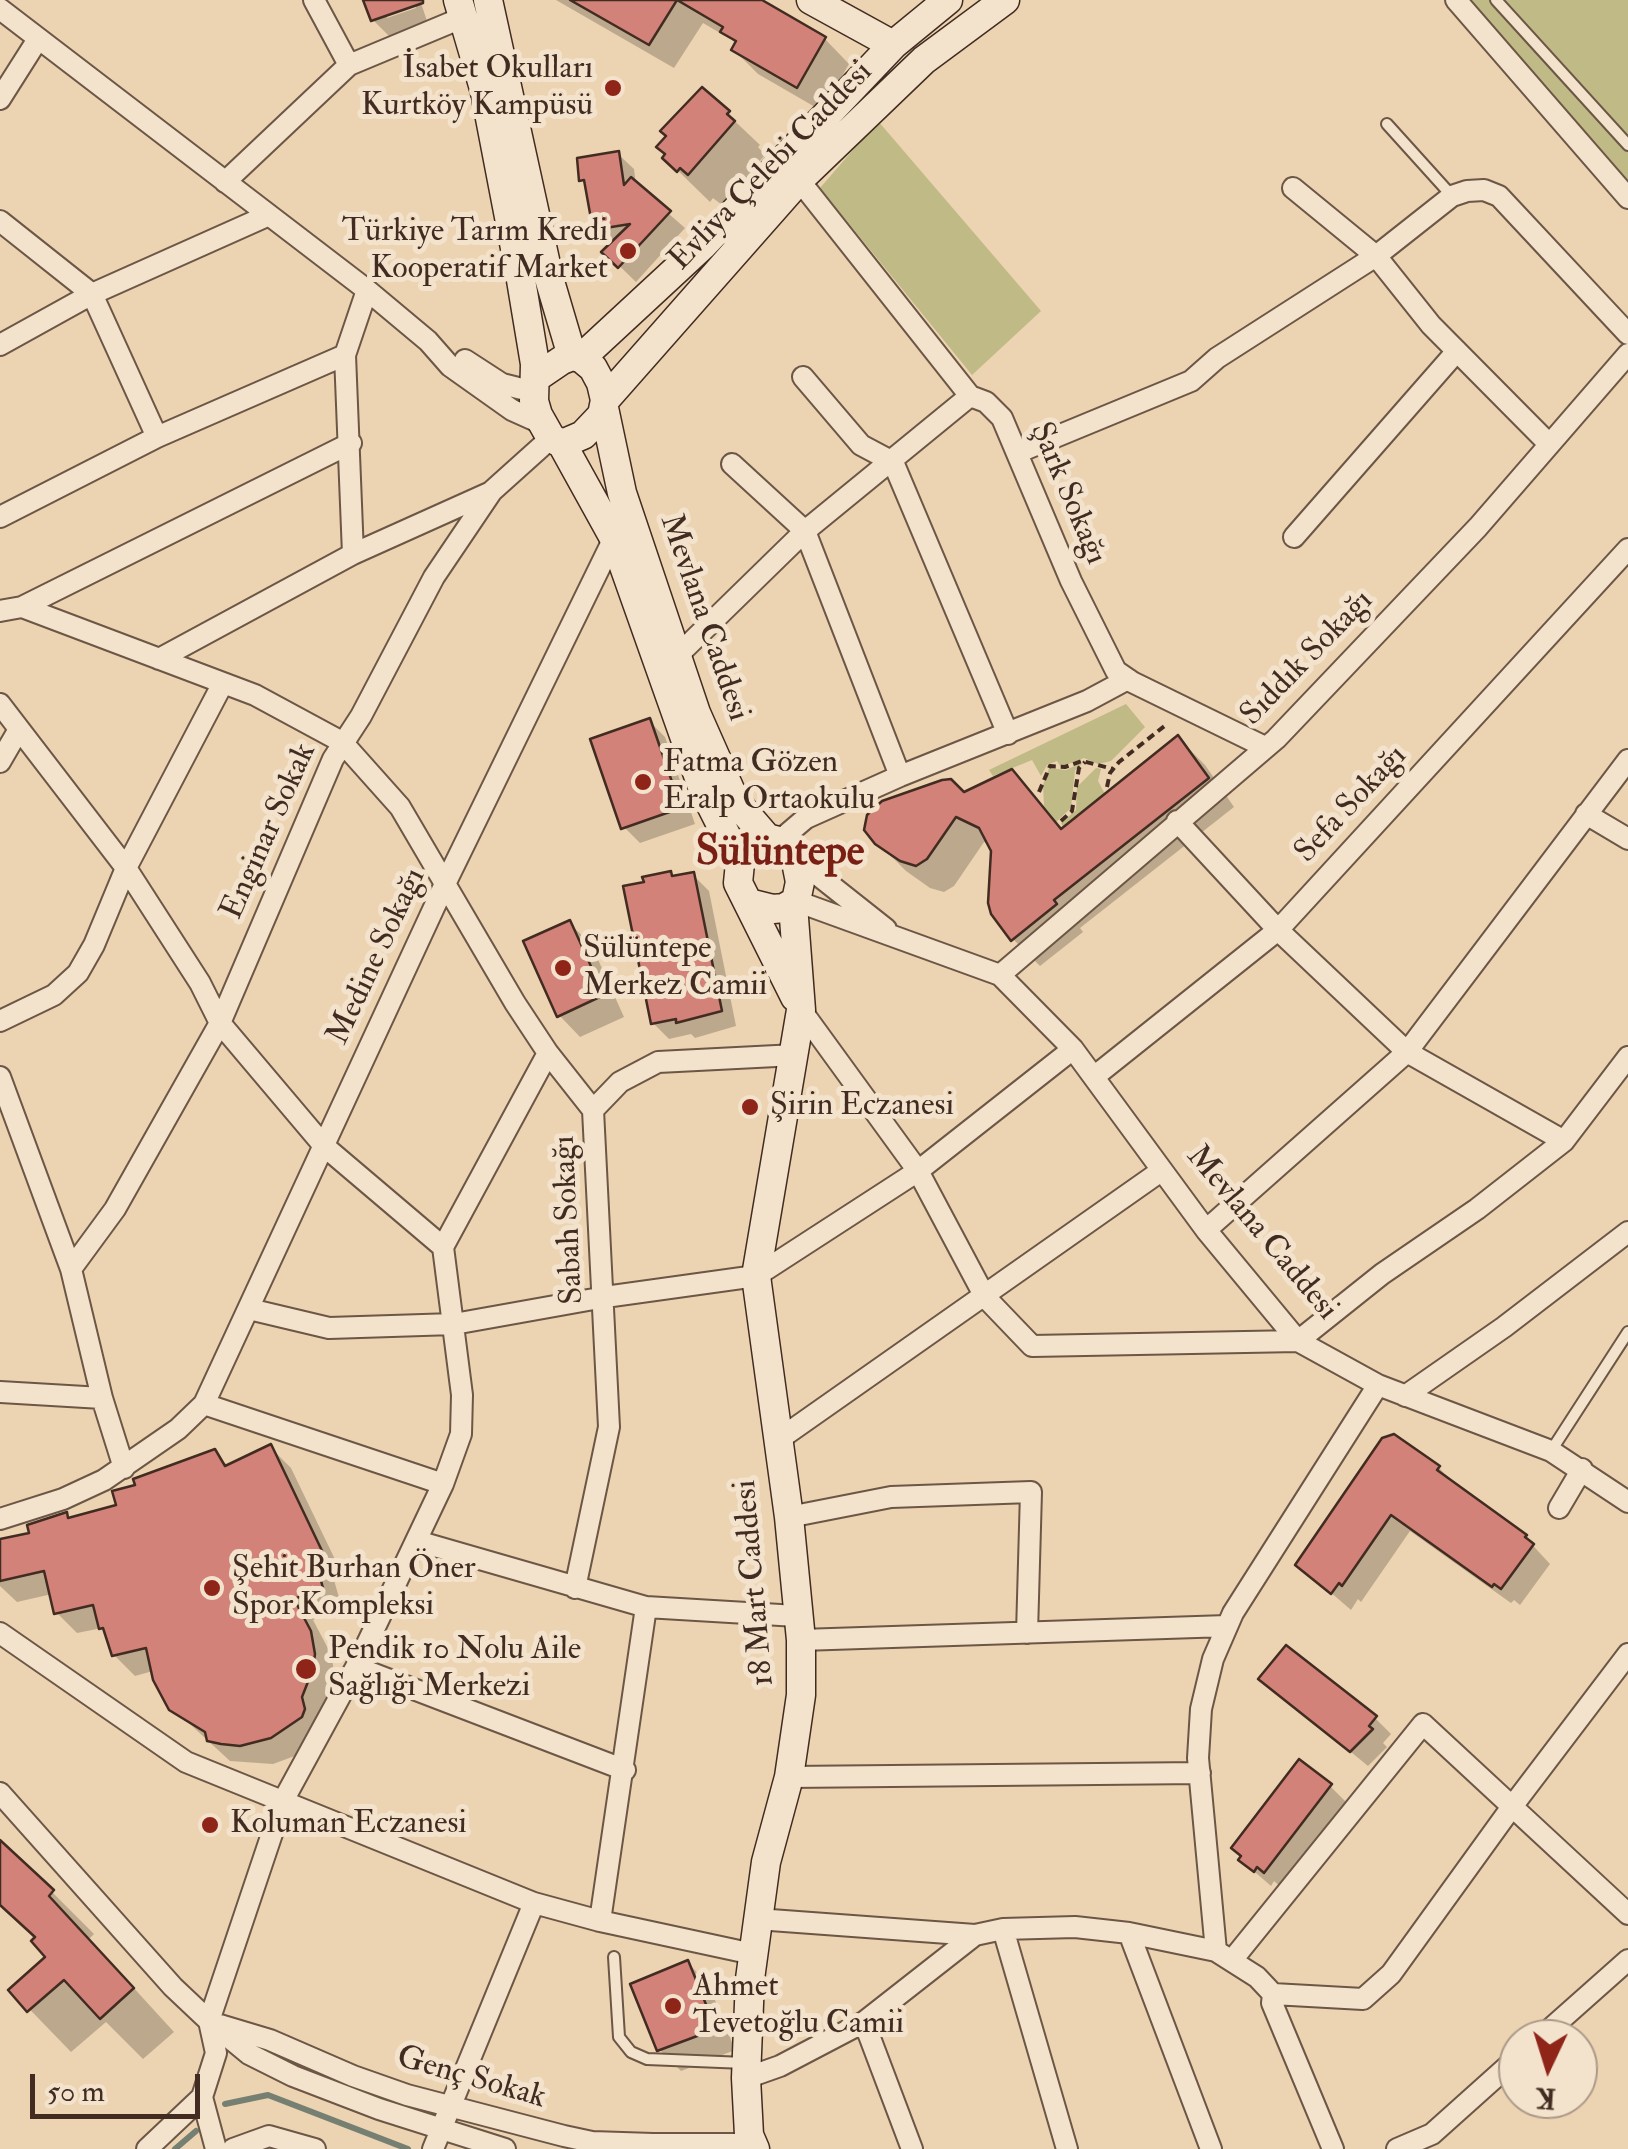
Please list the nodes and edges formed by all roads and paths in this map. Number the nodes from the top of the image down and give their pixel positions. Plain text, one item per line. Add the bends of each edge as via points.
1 (314, 0) edge
2 (488, 0) edge
3 (811, 0) edge
4 (948, 0) edge
5 (1005, 0) edge
6 (1456, 0) edge
7 (1496, 0) edge
8 (461, 8) edge
9 (0, 9) edge
10 (38, 40) junction
11 (893, 46) junction
12 (349, 65) junction
13 (0, 99) edge
14 (1387, 124) dead end
15 (1628, 146) edge
16 (800, 180) junction
17 (225, 182) junction
18 (1293, 188) dead end
19 (1452, 196) junction
20 (1628, 198) edge
21 (270, 214) junction
22 (0, 221) edge
23 (1376, 256) junction
24 (367, 290) junction
25 (92, 294) junction
26 (1628, 334) edge
27 (428, 342) junction
28 (0, 345) edge
29 (1456, 350) junction
30 (346, 354) junction
31 (1628, 354) edge
32 (576, 357) junction
33 (803, 378) dead end
34 (535, 385) junction
35 (970, 396) junction
36 (604, 404) junction
37 (552, 435) junction
38 (157, 437) junction
39 (350, 443) junction
40 (1548, 443) junction
41 (1019, 452) junction
42 (893, 462) junction
43 (732, 464) dead end
44 (492, 491) junction
45 (0, 517) edge
46 (805, 531) junction
47 (614, 538) junction
48 (1294, 538) dead end
49 (1628, 549) edge
50 (353, 554) junction
51 (22, 607) junction
52 (0, 612) edge
53 (678, 655) junction
54 (160, 658) junction
55 (1128, 679) junction
56 (224, 683) junction
57 (0, 704) edge
58 (1186, 708) junction
59 (18, 731) junction
60 (1008, 734) junction
61 (342, 742) junction
62 (1266, 747) junction
63 (1628, 760) edge
64 (0, 762) edge
65 (1085, 762) junction
66 (1113, 769) junction
67 (900, 776) junction
68 (1107, 787) dead end
69 (1039, 792) dead end
70 (1586, 814) junction
71 (1060, 821) dead end
72 (1177, 821) junction
73 (1628, 839) edge
74 (783, 846) junction
75 (740, 862) junction
76 (126, 868) junction
77 (444, 886) junction
78 (748, 903) junction
79 (794, 903) junction
80 (1278, 930) junction
81 (899, 940) junction
82 (1000, 975) junction
83 (801, 1010) junction
84 (0, 1021) edge
85 (220, 1023) junction
86 (1073, 1048) junction
87 (1408, 1052) junction
88 (548, 1054) junction
89 (796, 1054) junction
90 (1628, 1057) edge
91 (1096, 1076) junction
92 (0, 1077) edge
93 (593, 1110) junction
94 (1564, 1141) junction
95 (324, 1146) junction
96 (918, 1171) junction
97 (1162, 1171) junction
98 (1206, 1230) junction
99 (1628, 1232) edge
100 (443, 1247) junction
101 (71, 1269) junction
102 (756, 1276) junction
103 (605, 1297) junction
104 (985, 1298) junction
105 (250, 1309) junction
106 (454, 1324) junction
107 (1628, 1332) edge
108 (1298, 1341) junction
109 (1378, 1385) junction
110 (0, 1392) edge
111 (1405, 1396) junction
112 (102, 1398) junction
113 (204, 1404) junction
114 (778, 1440) junction
115 (1551, 1451) junction
116 (124, 1468) junction
117 (1582, 1469) junction
118 (443, 1484) junction
119 (1628, 1502) edge
120 (1559, 1508) dead end
121 (789, 1517) junction
122 (0, 1519) edge
123 (416, 1542) junction
124 (575, 1588) junction
125 (646, 1608) junction
126 (1227, 1626) junction
127 (800, 1628) junction
128 (1027, 1632) junction
129 (0, 1633) edge
130 (1628, 1654) edge
131 (356, 1666) junction
132 (625, 1770) junction
133 (1200, 1773) junction
134 (789, 1777) junction
135 (0, 1793) edge
136 (283, 1801) junction
137 (1511, 1808) junction
138 (534, 1903) junction
139 (1628, 1914) edge
140 (757, 1919) junction
141 (600, 1921) junction
142 (1002, 1928) junction
143 (1129, 1932) junction
144 (975, 1935) junction
145 (753, 1954) junction
146 (1224, 1955) junction
147 (614, 1958) dead end
148 (1628, 1960) edge
149 (1273, 1994) junction
150 (1562, 2019) edge
151 (209, 2022) junction
152 (864, 2022) junction
153 (746, 2070) junction
154 (1498, 2077) edge
155 (202, 2097) junction
156 (448, 2106) junction
157 (436, 2139) edge
158 (1436, 2141) edge
159 (754, 2147) edge
160 (147, 2149) edge
161 (216, 2149) edge
162 (233, 2149) edge
163 (315, 2149) edge
164 (505, 2149) edge
165 (912, 2149) edge
166 (1067, 2149) edge
167 (1211, 2149) edge
168 (1334, 2149) edge
169 (1397, 2149) edge

1 - 12 street
2 - 32 street via 549,278
3 - 11 street, Evliya Çelebi Caddesi
4 - 11 street, Evliya Çelebi Caddesi
5 - 16 street, Evliya Çelebi Caddesi via 924,60
6 - 20 street
7 - 15 lane
8 - 12 street
8 - 34 street via 485,92
9 - 10 street
10 - 13 street
10 - 17 street
11 - 32 street, Evliya Çelebi Caddesi via 702,246
12 - 17 street
14 - 19 lane
16 - 35 street, Şark Sokağı
16 - 36 street, Evliya Çelebi Caddesi
17 - 21 street
18 - 23 street
19 - 23 street
19 - 26 street via 1484,190 1499,196
21 - 24 street
21 - 25 street
22 - 25 street
23 - 29 street
23 - 41 street via 1191,381
24 - 27 street
24 - 30 street
25 - 28 street
25 - 38 street
27 - 34 street via 502,384
27 - 37 street via 450,366
29 - 40 street
29 - 48 street
30 - 38 street
30 - 39 street
31 - 40 street, Sıddık Sokağı
32 - 34 street
32 - 36 street via 598,376
33 - 42 street via 861,445
34 - 37 street
35 - 41 street, Şark Sokağı via 1002,418
35 - 42 street
36 - 37 street via 592,428 573,441
36 - 53 street, Mevlana Caddesi via 622,493
37 - 44 street, Enginar Sokak
37 - 47 street, Mevlana Caddesi
38 - 45 street
39 - 50 street
39 - 51 street
40 - 62 street, Sıddık Sokağı via 1478,527
41 - 55 street, Şark Sokağı via 1071,581 1116,670
42 - 46 street
42 - 60 street
43 - 46 street
44 - 50 street
44 - 61 street, Enginar Sokak via 434,577
46 - 53 street
46 - 67 street
47 - 75 street, Mevlana Caddesi via 703,789
47 - 77 street, Medine Sokağı
49 - 80 street, Sefa Sokağı
50 - 54 street
51 - 52 street
51 - 54 street, Sabah Sokağı
53 - 74 street, Mevlana Caddesi via 735,800
54 - 56 street, Sabah Sokağı
55 - 58 street, Şark Sokağı
55 - 60 street
56 - 61 street, Sabah Sokağı
56 - 76 street
57 - 59 street
58 - 62 street, Şark Sokağı
58 - 66 path
59 - 64 street
59 - 76 street
60 - 67 street
61 - 77 street, Sabah Sokağı via 400,807
61 - 85 street, Enginar Sokak
62 - 72 street, Sıddık Sokağı
63 - 70 street
65 - 66 path
65 - 69 path via 1050,766
65 - 71 path via 1072,810
66 - 68 path
67 - 74 street via 806,818
70 - 73 street
70 - 87 street
72 - 80 street
72 - 82 street, Sıddık Sokağı
74 - 75 street via 750,848
74 - 79 street via 800,882
74 - 81 street, Mevlana Caddesi
75 - 78 street via 738,883
76 - 84 street via 78,973 54,996
76 - 85 street
77 - 88 street, Sabah Sokağı
77 - 95 street, Medine Sokağı
78 - 79 street via 772,909
78 - 83 street
79 - 81 street, Mevlana Caddesi
79 - 83 street, 18 Mart Caddesi
80 - 87 street
80 - 91 street, Sefa Sokağı
81 - 82 street, Mevlana Caddesi
82 - 86 street, Mevlana Caddesi
83 - 89 street, 18 Mart Caddesi
83 - 96 street
85 - 95 street
85 - 101 street, Enginar Sokak via 115,1209
86 - 91 street, Mevlana Caddesi
86 - 96 street
87 - 94 street
87 - 98 street
88 - 93 street, Sabah Sokağı
88 - 100 street
89 - 93 street via 658,1062 620,1082
89 - 102 street, 18 Mart Caddesi
90 - 94 street
91 - 97 street, Mevlana Caddesi
92 - 101 street
93 - 103 street, Sabah Sokağı
94 - 108 street
95 - 100 street
95 - 105 street, Medine Sokağı
96 - 102 street
96 - 104 street
97 - 98 street, Mevlana Caddesi
97 - 104 street
98 - 108 street, Mevlana Caddesi
99 - 111 street
100 - 106 street
101 - 112 street
102 - 103 street
102 - 114 street, 18 Mart Caddesi
103 - 106 street
103 - 124 street, Sabah Sokağı via 608,1426
104 - 108 street via 1032,1346
104 - 114 street
105 - 106 street via 329,1328
105 - 113 street, Medine Sokağı
106 - 118 street via 461,1434
107 - 115 lane
108 - 109 street, Mevlana Caddesi
109 - 111 street, Mevlana Caddesi
109 - 126 street
110 - 112 street
111 - 115 street, Mevlana Caddesi
112 - 116 street
113 - 116 street
113 - 118 street
114 - 121 street, 18 Mart Caddesi
115 - 117 street, Mevlana Caddesi
116 - 122 street
117 - 119 street, Mevlana Caddesi
117 - 120 street
118 - 123 street
121 - 127 street, 18 Mart Caddesi
121 - 128 street via 891,1497 1030,1492
123 - 124 street
123 - 131 street
124 - 125 street
125 - 127 street
125 - 132 street
126 - 128 street
126 - 133 street via 1201,1709
127 - 128 street
127 - 134 street, 18 Mart Caddesi via 802,1695
129 - 136 street via 186,1762
130 - 137 street
131 - 132 street
131 - 136 street
132 - 141 street
133 - 134 street
133 - 146 street
134 - 140 street, 18 Mart Caddesi
135 - 151 street
136 - 138 street
136 - 151 street
137 - 139 street
137 - 146 street via 1423,1724
137 - 149 street via 1391,1974 1363,1999
138 - 141 street
138 - 156 street
140 - 144 street
140 - 145 street, 18 Mart Caddesi
141 - 145 street
142 - 143 street
142 - 144 street
142 - 166 street
143 - 146 street
143 - 167 street
144 - 152 street
145 - 153 street, 18 Mart Caddesi
146 - 149 street
147 - 153 lane via 619,2037 631,2052
148 - 150 street
149 - 168 street
151 - 155 street via 216,2053
151 - 156 street, Genç Sokak
151 - 157 street, Genç Sokak via 249,2054
152 - 153 street via 780,2066
152 - 165 street
153 - 159 street, 18 Mart Caddesi
154 - 158 street
155 - 160 street
155 - 161 street
156 - 157 street
156 - 159 street, Genç Sokak via 592,2142
157 - 164 street, Genç Sokak
158 - 169 street
162 - 163 street via 269,2136

